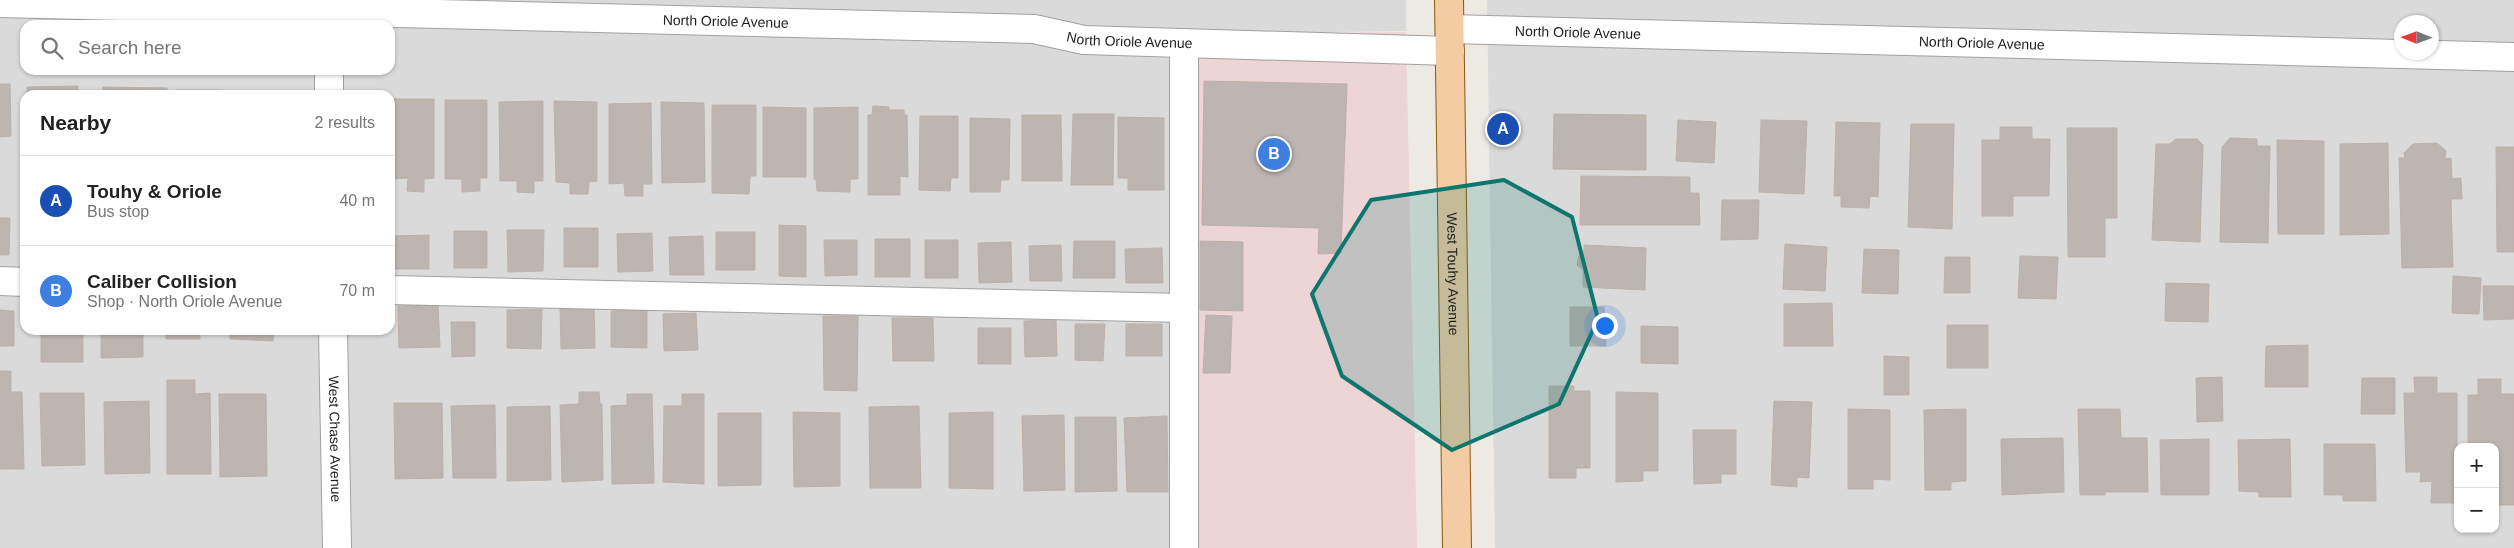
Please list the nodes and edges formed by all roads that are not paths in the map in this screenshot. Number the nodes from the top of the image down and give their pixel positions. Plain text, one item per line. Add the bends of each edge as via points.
1 (1449, 0) edge
2 (0, 4) edge
3 (328, 12) edge
4 (1450, 40) junction
5 (1184, 44) junction
6 (2514, 57) edge
7 (328, 75) edge
8 (329, 90) edge
9 (0, 281) edge
10 (20, 282) edge
11 (395, 290) edge
12 (1184, 308) junction
13 (333, 335) edge
14 (337, 548) edge
15 (1184, 548) edge
16 (1457, 548) edge

1 - 4 main road, West Touhy Avenue
2 - 3 street, North Oriole Avenue
3 - 5 street, North Oriole Avenue via 1034,29 1084,40
4 - 5 street, North Oriole Avenue
4 - 6 street, North Oriole Avenue
4 - 16 main road, West Touhy Avenue
5 - 12 street
7 - 8 street
9 - 10 street
11 - 12 street
12 - 15 street
13 - 14 street, West Chase Avenue

